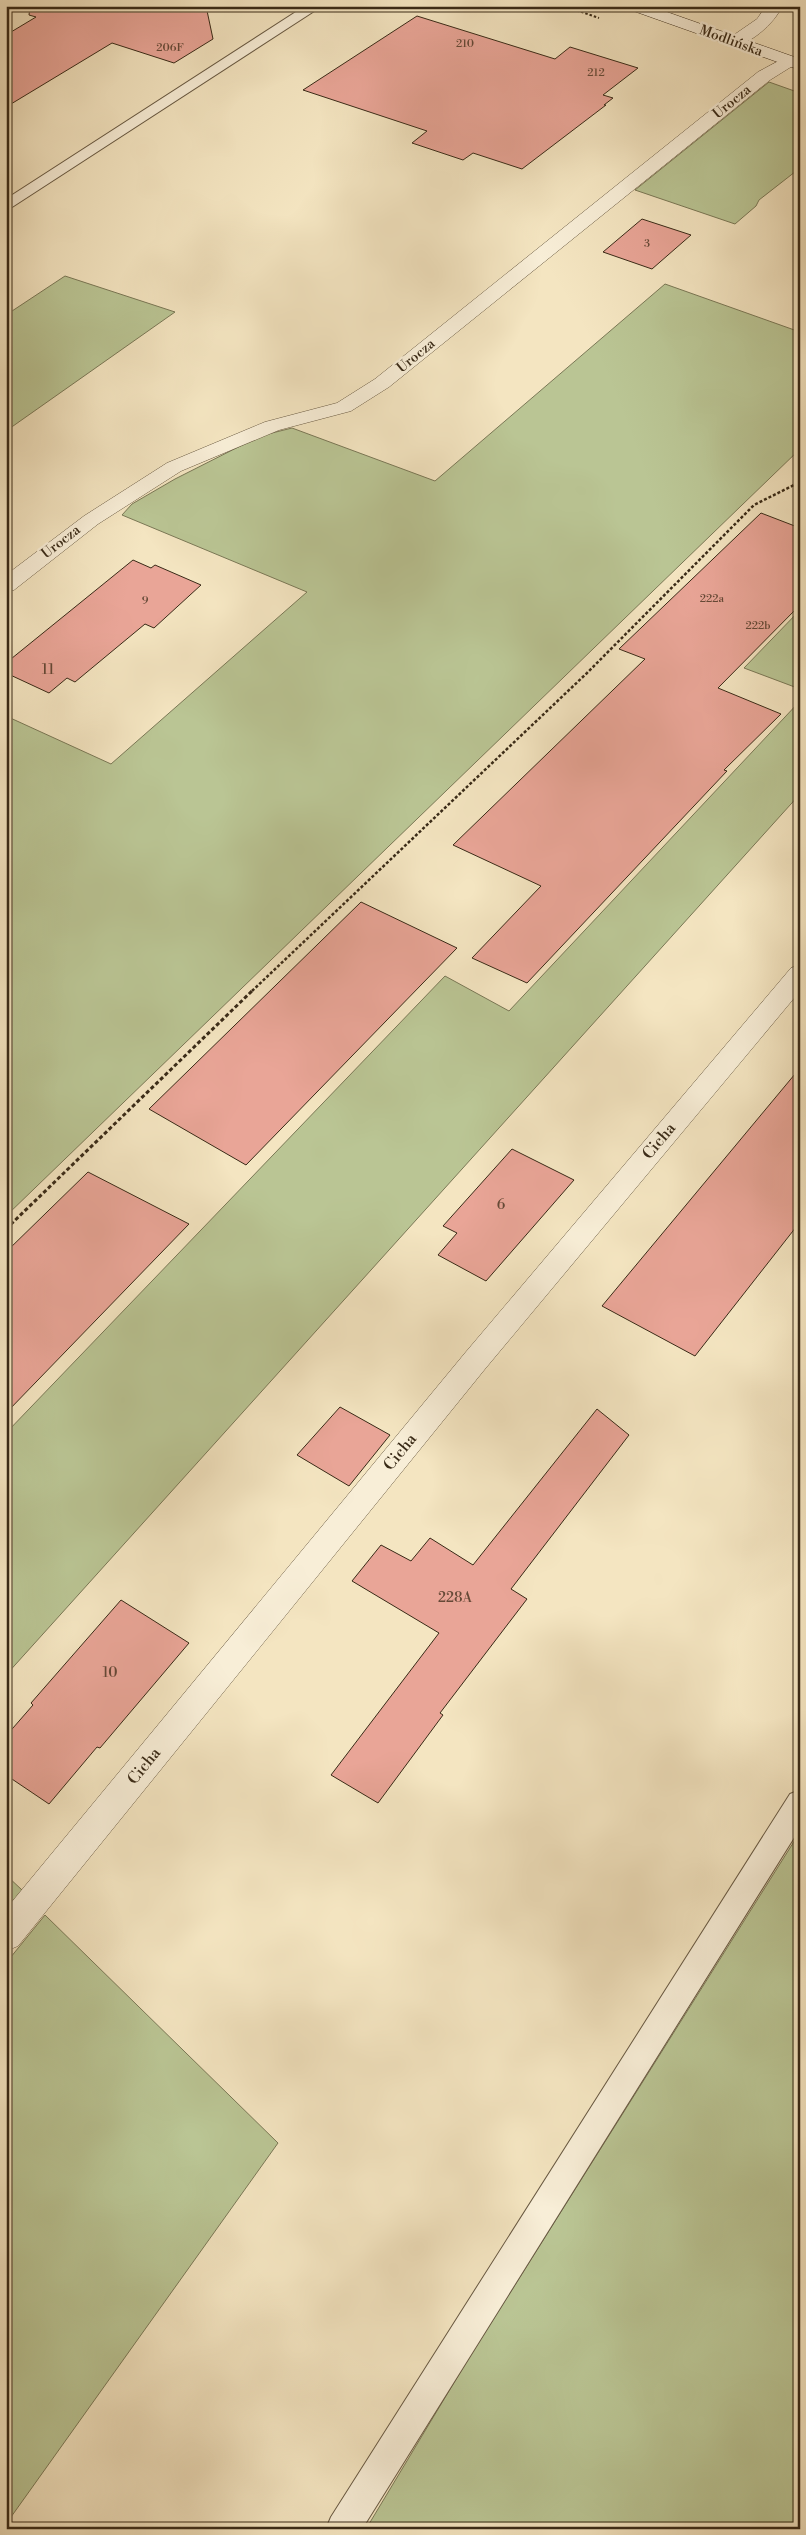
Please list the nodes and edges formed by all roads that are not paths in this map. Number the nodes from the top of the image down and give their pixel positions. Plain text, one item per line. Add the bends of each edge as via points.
1 (315, 6) edge
2 (634, 6) edge
3 (774, 6) edge
4 (734, 42) junction
5 (794, 63) edge
6 (6, 206) edge
7 (6, 585) edge
8 (800, 974) edge
9 (800, 1803) edge
10 (6, 1936) edge
11 (343, 2529) edge

1 - 6 lane
2 - 4 street, Modlińska
3 - 4 street via 760,24
4 - 5 street, Modlińska
5 - 7 street, Urocza via 756,82 382,383 344,407 272,426 174,467 91,520
8 - 10 street, Cicha via 468,1368
9 - 11 lane

